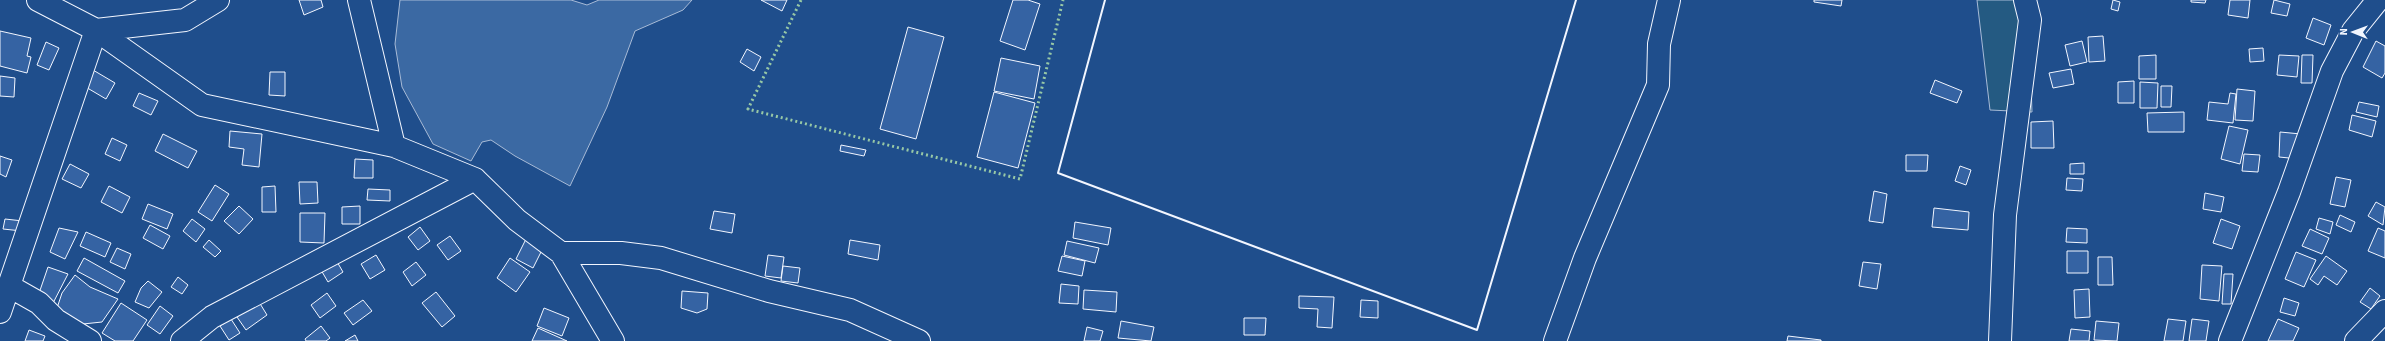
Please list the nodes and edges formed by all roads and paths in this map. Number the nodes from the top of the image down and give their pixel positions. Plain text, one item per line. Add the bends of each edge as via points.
1 (38, 0) edge
2 (218, 0) edge
3 (359, 0) edge
4 (1669, 0) edge
5 (2025, 0) edge
6 (2378, 0) edge
7 (96, 30) junction
8 (394, 146) junction
9 (475, 179) junction
10 (561, 253) junction
11 (8, 286) junction
12 (2385, 311) edge
13 (0, 312) edge
14 (90, 341) edge
15 (182, 341) edge
16 (613, 341) edge
17 (919, 341) edge
18 (1555, 341) edge
19 (2000, 341) edge
20 (2230, 341) edge
21 (2356, 341) edge

1 - 7 street
2 - 7 street via 185,20
3 - 8 street
4 - 18 street via 1658,44 1658,85 1585,258
5 - 19 street via 2030,20 2005,215
6 - 20 street via 2353,30 2332,71 2290,192
7 - 8 street via 202,105
7 - 11 street
8 - 9 street
9 - 10 street via 517,220
9 - 15 street via 212,317
10 - 16 street
10 - 17 street via 621,253 661,258 769,291 850,310
11 - 13 street
11 - 14 street via 38,303 56,320
12 - 21 street

